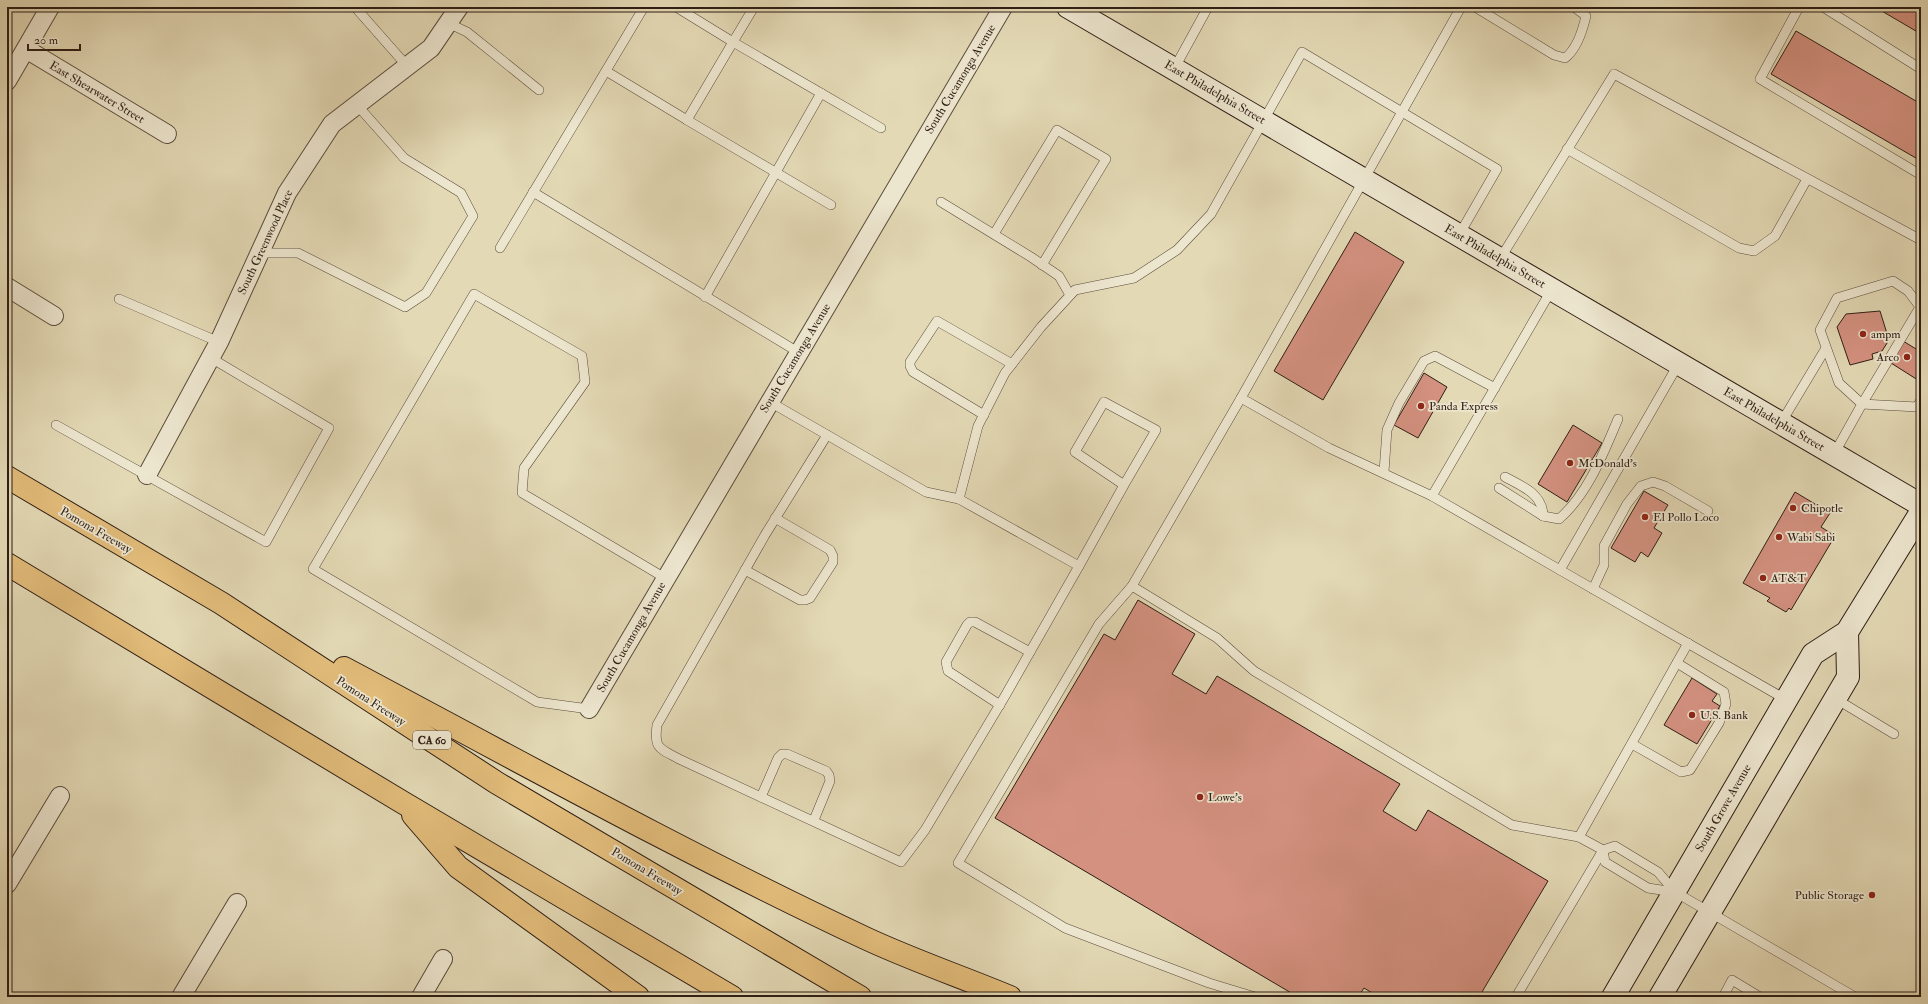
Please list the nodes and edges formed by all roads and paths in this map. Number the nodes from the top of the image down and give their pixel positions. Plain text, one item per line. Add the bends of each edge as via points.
1 (50, 7) edge
2 (355, 7) edge
3 (458, 7) edge
4 (644, 7) edge
5 (676, 7) edge
6 (754, 7) edge
7 (1003, 7) edge
8 (1068, 7) edge
9 (1208, 7) edge
10 (1461, 7) edge
11 (1475, 7) edge
12 (1574, 7) edge
13 (1799, 7) edge
14 (1824, 7) edge
15 (448, 23) junction
16 (733, 42) junction
17 (26, 49) junction
18 (407, 66) junction
19 (1174, 69) junction
20 (1921, 69) edge
21 (606, 71) junction
22 (7, 81) edge
23 (539, 90) dead end
24 (821, 93) junction
25 (357, 105) junction
26 (1401, 113) junction
27 (687, 120) junction
28 (1264, 121) junction
29 (881, 128) dead end
30 (167, 134) dead end
31 (1567, 150) junction
32 (776, 171) junction
33 (1921, 175) edge
34 (1363, 179) junction
35 (1807, 179) junction
36 (533, 192) junction
37 (941, 202) dead end
38 (832, 205) dead end
39 (994, 234) junction
40 (1459, 235) junction
41 (1921, 240) edge
42 (500, 248) dead end
43 (259, 253) junction
44 (1500, 259) junction
45 (1042, 265) junction
46 (7, 287) edge
47 (1552, 290) junction
48 (1070, 295) junction
49 (705, 297) junction
50 (119, 299) dead end
51 (1921, 308) edge
52 (54, 316) dead end
53 (219, 342) junction
54 (1826, 348) junction
55 (798, 352) junction
56 (211, 358) junction
57 (1679, 363) junction
58 (1012, 364) junction
59 (1495, 388) junction
60 (1241, 398) junction
61 (1921, 400) edge
62 (770, 402) junction
63 (1862, 404) junction
64 (984, 415) junction
65 (1618, 419) dead end
66 (1781, 424) junction
67 (56, 425) dead end
68 (828, 435) junction
69 (1834, 454) junction
70 (1384, 472) junction
71 (147, 475) junction
72 (1506, 477) dead end
73 (7, 478) edge
74 (1124, 485) junction
75 (1499, 488) dead end
76 (1432, 496) junction
77 (959, 499) junction
78 (1921, 505) edge
79 (1708, 511) dead end
80 (1921, 512) edge
81 (1543, 516) junction
82 (775, 518) junction
83 (7, 564) edge
84 (1079, 566) junction
85 (745, 570) junction
86 (1560, 570) junction
87 (665, 578) junction
88 (1132, 586) junction
89 (1592, 589) junction
90 (221, 603) junction
91 (1847, 632) junction
92 (1688, 643) junction
93 (1030, 652) junction
94 (1677, 663) junction
95 (1785, 699) junction
96 (1836, 699) junction
97 (1000, 705) junction
98 (589, 709) joint
99 (1894, 734) dead end
100 (1632, 744) junction
101 (60, 796) dead end
102 (761, 796) junction
103 (402, 802) junction
104 (814, 820) junction
105 (1579, 837) junction
106 (1603, 850) junction
107 (7, 884) edge
108 (1675, 892) junction
109 (237, 903) dead end
110 (1709, 912) junction
111 (443, 959) dead end
112 (181, 997) edge
113 (421, 997) edge
114 (638, 997) edge
115 (732, 997) edge
116 (860, 997) edge
117 (1010, 997) edge
118 (1255, 997) edge
119 (1516, 997) edge
120 (1613, 997) edge
121 (1660, 997) edge
122 (1723, 997) edge
123 (1760, 997) edge
124 (1855, 997) edge

1 - 17 street
2 - 18 lane
3 - 15 street, South Greenwood Place
4 - 21 lane
5 - 16 lane
6 - 16 lane
7 - 55 street, South Cucamonga Avenue
8 - 19 street, East Philadelphia Street
9 - 19 lane
10 - 26 lane
11 - 12 lane via 1554,55 1565,58 1583,28 1586,16
13 - 33 lane via 1760,79
14 - 20 lane
15 - 18 street, South Greenwood Place via 431,48
15 - 23 lane via 467,32
16 - 24 lane
16 - 27 lane
17 - 22 street
17 - 30 street, East Shearwater Street
18 - 25 street, South Greenwood Place
19 - 28 street, East Philadelphia Street
21 - 27 lane
21 - 36 lane
24 - 29 lane
24 - 32 lane
25 - 43 street, South Greenwood Place via 332,124 291,186
25 - 43 lane via 404,158 461,193 473,216 426,293 405,307 298,253
26 - 28 lane via 1302,52
26 - 34 lane
26 - 40 lane via 1497,169
27 - 32 lane
28 - 34 street, East Philadelphia Street
28 - 48 lane via 1211,214 1177,250 1134,278 1075,290
31 - 35 lane via 1739,248 1754,251 1774,236
31 - 35 lane via 1614,74
31 - 44 lane
32 - 38 lane
32 - 49 lane
34 - 40 street, East Philadelphia Street
34 - 60 lane
35 - 41 lane
36 - 42 lane
36 - 49 lane
37 - 39 lane
39 - 45 lane
39 - 45 lane via 1057,130 1106,159
40 - 44 street, East Philadelphia Street
43 - 53 street, South Greenwood Place
44 - 47 street, East Philadelphia Street
45 - 48 lane via 1059,276
46 - 52 street
47 - 57 street, East Philadelphia Street
47 - 59 lane
48 - 58 lane via 1041,326
49 - 55 lane
50 - 53 lane
51 - 54 lane via 1908,291 1893,280 1837,298 1820,330
51 - 63 lane
53 - 56 street, South Greenwood Place
54 - 63 lane via 1839,383
54 - 66 lane
55 - 62 street, South Cucamonga Avenue
56 - 71 street, South Greenwood Place
56 - 71 lane via 330,428 266,542
57 - 66 street, East Philadelphia Street
57 - 86 lane
58 - 64 lane
58 - 64 lane via 937,321 910,362 912,372
59 - 70 lane via 1434,356 1424,361 1387,430
59 - 76 lane
60 - 70 lane via 1329,448
60 - 88 lane
61 - 63 lane via 1917,407
62 - 68 lane
62 - 87 street, South Cucamonga Avenue
63 - 69 lane
64 - 77 lane via 978,426
65 - 81 lane via 1587,484 1570,510 1559,519
66 - 69 street, East Philadelphia Street
67 - 71 lane
68 - 77 lane via 926,492
68 - 82 lane
69 - 78 street, East Philadelphia Street
70 - 76 lane
72 - 81 lane via 1531,491 1543,508
73 - 90 highway, Pomona Freeway / CA 60
74 - 74 lane via 1075,452 1104,402 1156,430
74 - 84 lane
75 - 81 lane
76 - 86 lane
77 - 84 lane
79 - 89 lane via 1665,486 1652,482 1641,486 1627,504 1604,546 1604,565
80 - 91 street, South Grove Avenue
82 - 85 lane
82 - 85 lane via 830,550 833,562 810,598 805,600 800,600
83 - 103 highway
84 - 93 lane
85 - 102 lane via 657,725 655,740 660,749
86 - 89 lane
87 - 98 street, South Cucamonga Avenue
87 - 98 lane via 522,493 524,468 585,382 582,356 474,294 313,569 537,702
88 - 105 lane via 1217,638 1254,672 1512,825
88 - 118 lane via 1099,624 958,863 1065,928 1209,983
89 - 92 lane
90 - 116 highway, Pomona Freeway / CA 60 via 497,782
90 - 117 highway via 697,855 867,939
91 - 95 street, South Grove Avenue via 1813,654
91 - 96 street via 1848,677
92 - 94 lane
92 - 95 lane
93 - 97 lane
93 - 97 lane via 975,622 970,622 946,662 948,671
94 - 100 lane
94 - 100 lane via 1724,692 1726,704 1719,723 1690,770 1681,772
95 - 108 street, South Grove Avenue
96 - 99 lane
96 - 110 street
97 - 104 lane via 925,830 901,862
100 - 105 lane
101 - 107 street
102 - 104 lane
102 - 104 lane via 782,754 826,771 830,775 830,781
103 - 114 highway via 458,867
103 - 115 highway
105 - 106 lane
106 - 108 lane via 1615,846 1658,872
106 - 108 lane via 1605,862 1648,888
106 - 119 lane
108 - 110 lane
108 - 120 street, South Grove Avenue
109 - 112 street
110 - 121 street
110 - 124 lane
111 - 113 street
122 - 123 lane via 1732,980

